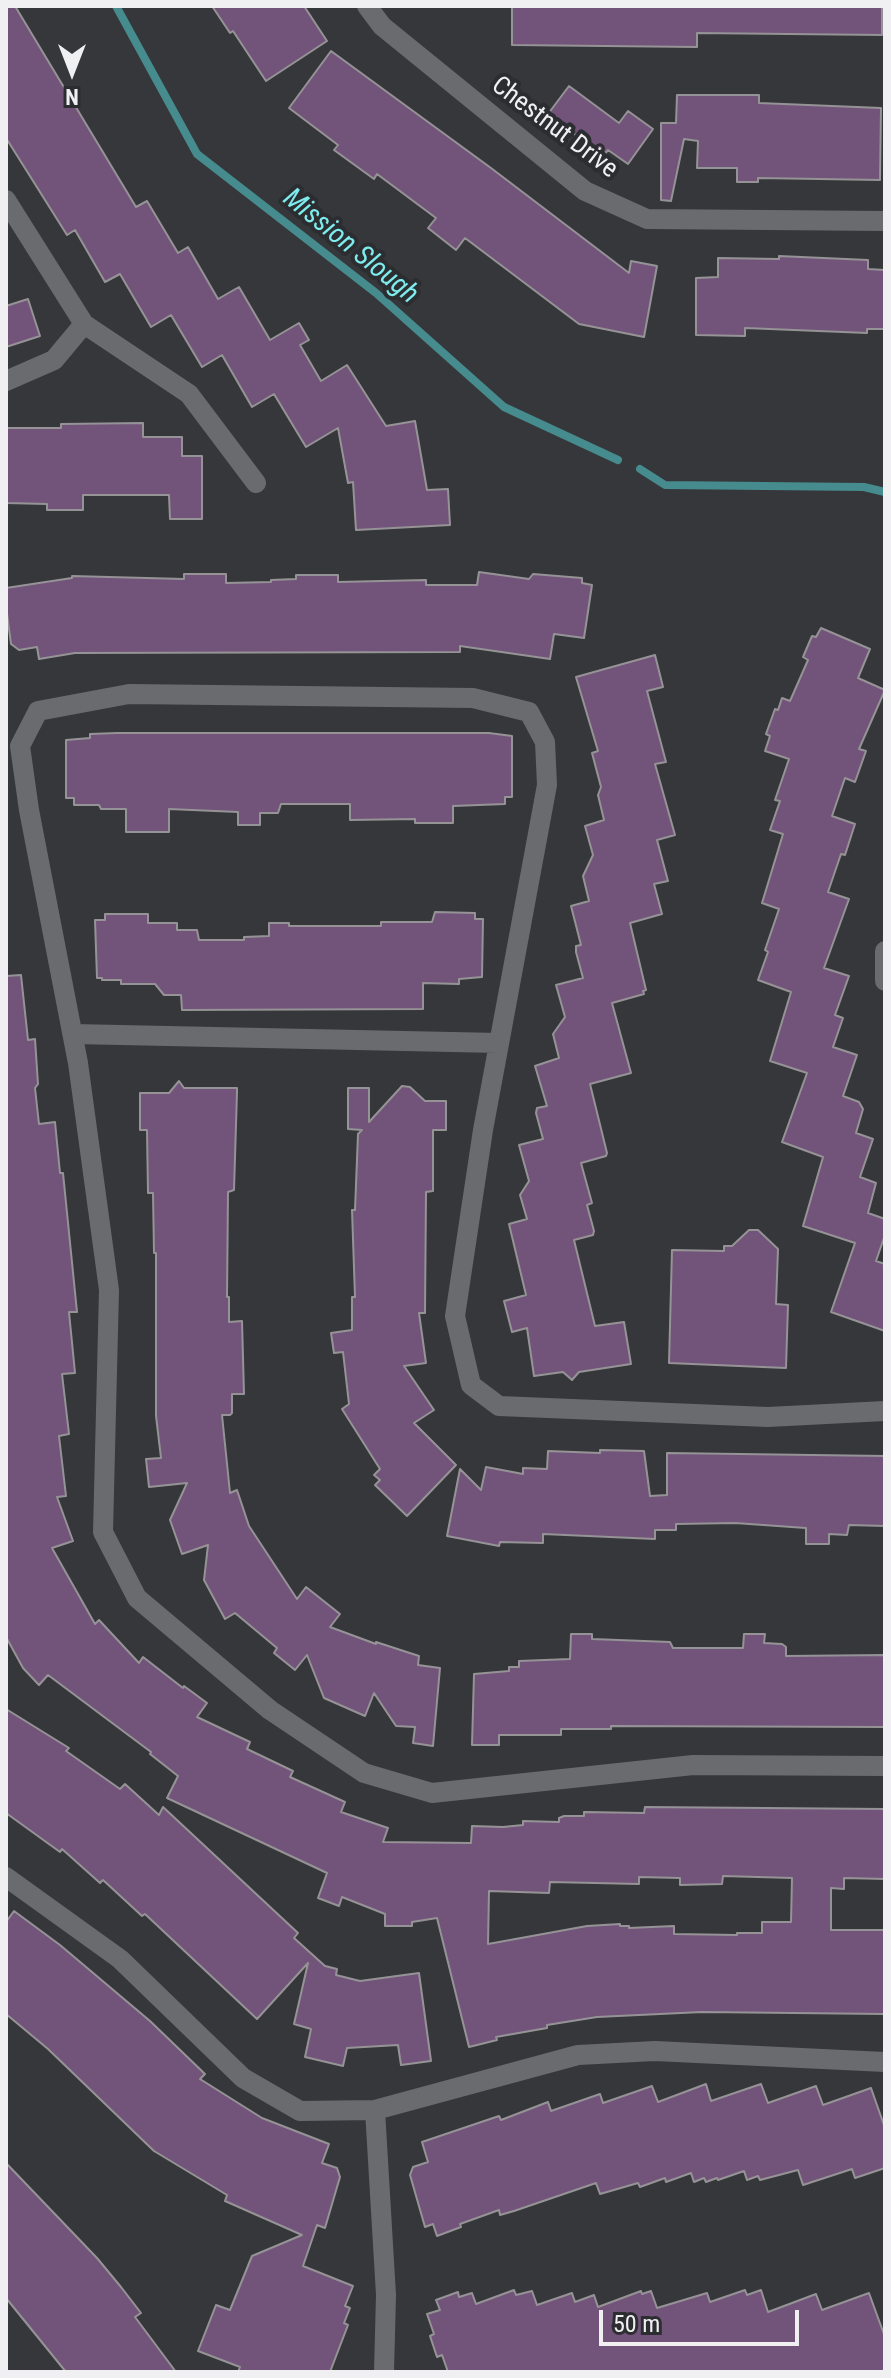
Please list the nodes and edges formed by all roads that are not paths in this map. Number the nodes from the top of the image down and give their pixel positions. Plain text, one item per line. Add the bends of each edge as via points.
1 (367, 6) edge
2 (6, 200) edge
3 (885, 221) edge
4 (84, 324) junction
5 (6, 381) edge
6 (256, 483) dead end
7 (885, 951) edge
8 (885, 981) edge
9 (73, 1034) junction
10 (499, 1043) junction
11 (885, 1411) edge
12 (885, 1766) edge
13 (6, 1877) edge
14 (885, 2062) edge
15 (375, 2110) junction
16 (384, 2372) edge

1 - 3 street, Chestnut Drive via 382,26 585,191 647,219
2 - 4 street
4 - 5 street via 54,360
4 - 6 street via 189,394
7 - 8 street
9 - 10 street
9 - 10 street via 20,746 38,711 129,694 473,698 529,712 545,742 547,785
9 - 12 street via 109,1290 103,1532 137,1598 270,1710 364,1773 432,1793 693,1765
10 - 11 street via 455,1316 471,1385 499,1406 768,1417
13 - 15 street via 120,1959 243,2078 300,2111
14 - 15 street via 655,2051 578,2055
15 - 16 street via 386,2295

